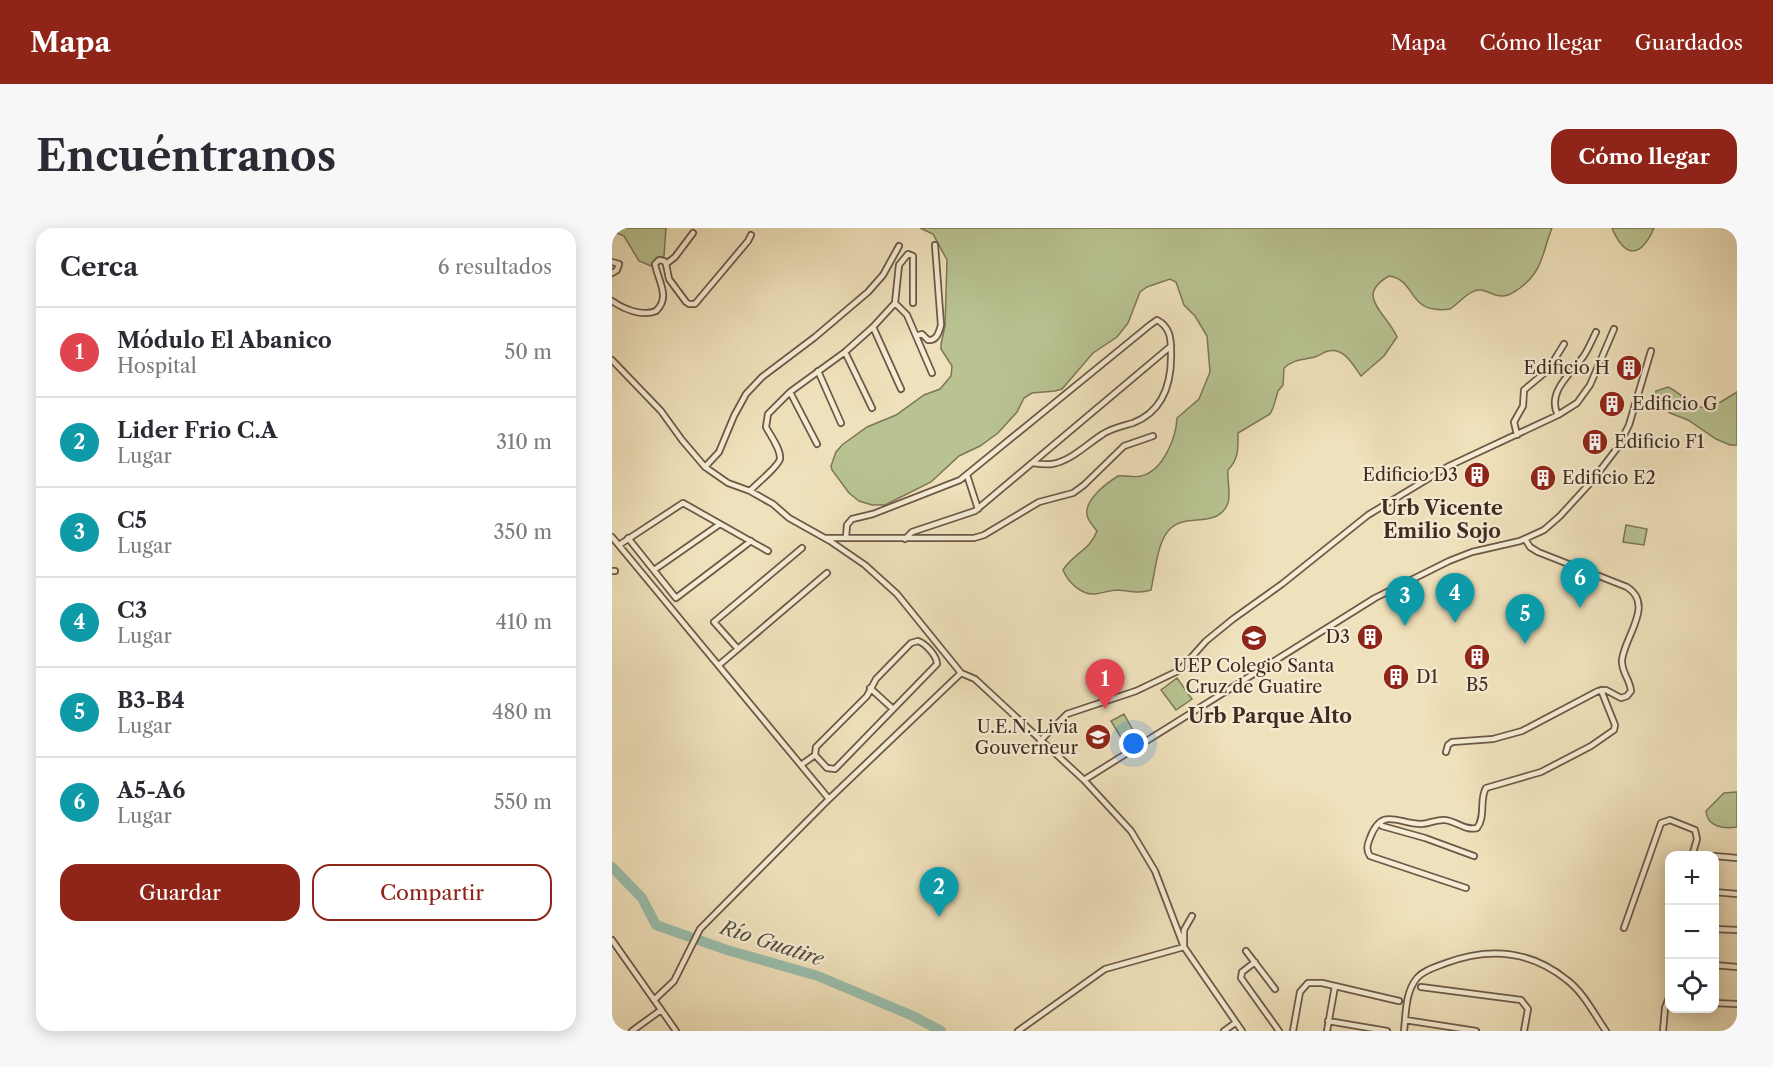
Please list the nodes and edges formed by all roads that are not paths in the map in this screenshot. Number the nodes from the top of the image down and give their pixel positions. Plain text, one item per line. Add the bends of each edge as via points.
1 (693, 233) dead end
2 (751, 235) dead end
3 (935, 245) dead end
4 (899, 246) dead end
5 (612, 262) edge
6 (666, 264) junction
7 (612, 273) edge
8 (612, 302) edge
9 (895, 303) junction
10 (913, 303) dead end
11 (873, 327) junction
12 (1614, 329) dead end
13 (1596, 332) dead end
14 (916, 336) junction
15 (1564, 344) dead end
16 (1171, 346) junction
17 (1651, 351) dead end
18 (845, 352) junction
19 (612, 360) edge
20 (818, 371) junction
21 (932, 373) dead end
22 (901, 389) dead end
23 (790, 392) junction
24 (872, 408) dead end
25 (1558, 415) junction
26 (841, 423) dead end
27 (1517, 435) junction
28 (1153, 436) dead end
29 (817, 444) dead end
30 (1033, 464) junction
31 (705, 467) junction
32 (967, 476) junction
33 (750, 491) junction
34 (978, 510) junction
35 (720, 524) junction
36 (612, 537) edge
37 (846, 537) junction
38 (628, 538) junction
39 (824, 538) junction
40 (905, 539) junction
41 (1525, 539) junction
42 (751, 541) junction
43 (619, 544) junction
44 (802, 548) dead end
45 (768, 551) dead end
46 (654, 570) junction
47 (827, 573) dead end
48 (738, 649) junction
49 (719, 665) junction
50 (961, 673) junction
51 (870, 688) junction
52 (1601, 690) junction
53 (892, 709) junction
54 (1040, 741) junction
55 (1446, 752) dead end
56 (814, 755) junction
57 (801, 765) junction
58 (1084, 780) junction
59 (829, 799) junction
60 (1379, 823) junction
61 (1693, 851) edge
62 (1474, 856) dead end
63 (1719, 856) edge
64 (1737, 858) edge
65 (1466, 888) dead end
66 (1719, 892) edge
67 (1737, 894) edge
68 (1192, 916) dead end
69 (1624, 928) dead end
70 (1719, 929) edge
71 (1737, 930) edge
72 (612, 940) edge
73 (1184, 947) junction
74 (1246, 951) dead end
75 (1255, 962) junction
76 (1719, 965) edge
77 (1737, 967) edge
78 (1335, 986) junction
79 (1421, 987) dead end
80 (1275, 989) dead end
81 (654, 1000) junction
82 (1398, 1001) dead end
83 (1719, 1003) edge
84 (1737, 1004) edge
85 (1665, 1008) edge
86 (661, 1010) junction
87 (1405, 1020) junction
88 (1328, 1021) junction
89 (1235, 1023) junction
90 (632, 1031) edge
91 (676, 1031) edge
92 (1018, 1031) edge
93 (1224, 1031) edge
94 (1242, 1031) edge
95 (1280, 1031) edge
96 (1293, 1031) edge
97 (1327, 1031) edge
98 (1387, 1031) edge
99 (1404, 1031) edge
100 (1476, 1031) edge
101 (1524, 1031) edge
102 (1606, 1031) edge
103 (1663, 1031) edge

1 - 6 street
2 - 6 street via 694,304 686,302 669,279
3 - 14 street via 940,326 932,341 922,334
4 - 31 street via 868,292 746,394 719,452
5 - 7 street via 619,264
6 - 8 street via 659,260 655,264 664,291 663,302 656,311 641,313
9 - 10 street via 899,265 908,254 913,256
9 - 11 street
9 - 14 street via 907,315
11 - 18 street
11 - 22 street
12 - 25 street via 1590,385 1577,403
13 - 25 street via 1555,397
14 - 21 street
15 - 27 street via 1548,370 1524,390 1523,406 1514,422
16 - 30 street
16 - 30 street via 1172,373 1165,394 1145,417 1111,429 1063,460
16 - 32 street via 1170,331 1157,320
17 - 41 street via 1629,425 1618,447 1560,516
18 - 20 street
18 - 24 street
19 - 31 street via 661,411
20 - 23 street
20 - 26 street
23 - 29 street
23 - 33 street via 766,420 765,427 779,452 779,461
25 - 27 street
27 - 54 street via 1449,466 1368,515 1206,641 1180,670 1136,691 1067,714
28 - 40 street via 1116,451 1073,493 1039,502 984,535
30 - 34 street
31 - 33 street via 728,483
32 - 34 street
32 - 37 street via 852,519
33 - 39 street
34 - 40 street via 912,532
35 - 38 street via 683,503
35 - 42 street
35 - 46 street
36 - 43 street
37 - 39 street
37 - 40 street
38 - 43 street
38 - 46 street
39 - 50 street via 865,565 897,594
41 - 52 street via 1538,552 1627,587 1635,594 1637,620 1622,661 1631,691 1621,698
41 - 58 street via 1457,558 1375,598
42 - 45 street
42 - 46 street via 676,598
43 - 49 street
44 - 48 street via 714,622
47 - 48 street
48 - 49 street
49 - 57 street
50 - 54 street via 975,679
50 - 59 street
51 - 53 street
51 - 53 street via 911,643 922,643 938,664
51 - 56 street via 867,696 819,744
52 - 55 street via 1522,731 1493,739 1451,742
52 - 60 street via 1614,730 1541,772 1486,788 1481,821 1476,828 1467,829 1446,820 1418,824 1391,818
53 - 56 street via 835,769 827,768
54 - 58 street
56 - 57 street
57 - 59 street
58 - 73 street via 1131,831 1150,861
59 - 81 street via 700,929 674,981
60 - 62 street
60 - 65 street via 1368,843 1370,856
61 - 69 street via 1695,830 1670,820 1661,823
63 - 64 street
66 - 67 street
68 - 73 street via 1184,930
70 - 71 street
72 - 81 street
73 - 89 street
73 - 92 street via 1105,969
74 - 75 street
75 - 80 street
75 - 95 street via 1242,972 1241,978
76 - 77 street
78 - 82 street
78 - 88 street
78 - 96 street via 1313,982 1302,987
79 - 101 street via 1521,1000 1528,1009
81 - 86 street
83 - 84 street
85 - 103 street
86 - 90 street
86 - 91 street
87 - 99 street
87 - 100 street
87 - 102 street via 1410,993 1420,975 1468,955 1489,952 1531,960 1564,977 1580,992
88 - 97 street
88 - 98 street
89 - 93 street
89 - 94 street

